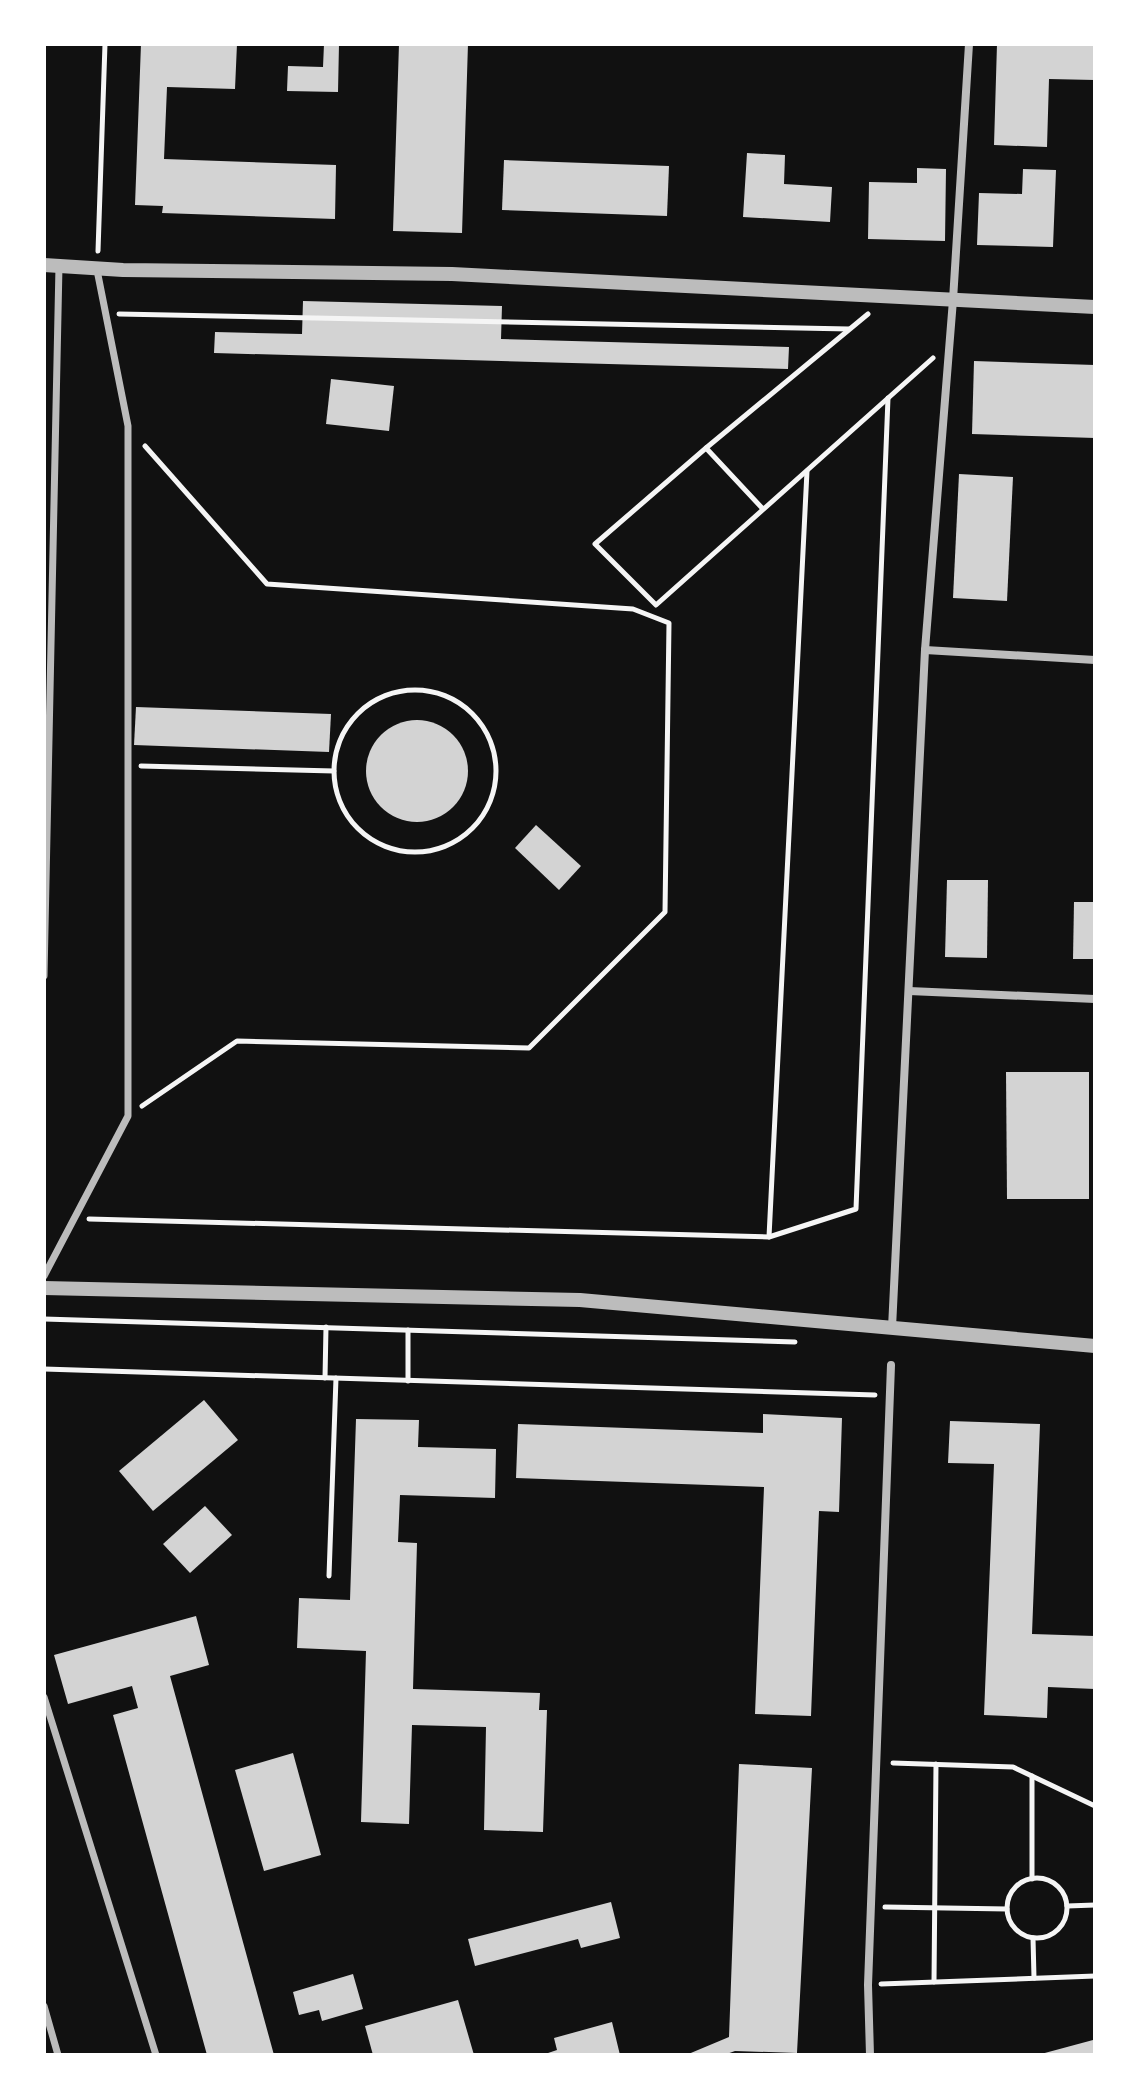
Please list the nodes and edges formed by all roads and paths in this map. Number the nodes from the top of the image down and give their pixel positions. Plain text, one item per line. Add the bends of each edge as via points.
1 (105, 44) edge
2 (969, 44) edge
3 (51, 265) edge
4 (97, 269) junction
5 (891, 296) junction
6 (953, 300) junction
7 (1095, 307) edge
8 (106, 313) junction
9 (849, 329) junction
10 (949, 344) junction
11 (888, 398) junction
12 (128, 426) junction
13 (706, 448) junction
14 (807, 470) junction
15 (763, 509) junction
16 (925, 650) junction
17 (1095, 660) edge
18 (128, 766) junction
19 (334, 771) junction
20 (44, 976) edge
21 (909, 991) junction
22 (1095, 999) edge
23 (128, 1116) junction
24 (74, 1219) junction
25 (769, 1237) junction
26 (44, 1276) edge
27 (44, 1288) edge
28 (44, 1319) edge
29 (326, 1327) junction
30 (892, 1328) junction
31 (408, 1330) junction
32 (798, 1342) dead end
33 (1095, 1346) edge
34 (891, 1365) dead end
35 (44, 1369) edge
36 (325, 1378) junction
37 (336, 1378) junction
38 (408, 1381) junction
39 (890, 1396) junction
40 (329, 1576) dead end
41 (44, 1697) edge
42 (878, 1762) junction
43 (936, 1764) junction
44 (1032, 1776) junction
45 (1095, 1806) edge
46 (1032, 1879) junction
47 (1095, 1905) edge
48 (1067, 1906) junction
49 (872, 1907) junction
50 (933, 1908) junction
51 (1007, 1909) junction
52 (1033, 1938) junction
53 (1095, 1976) edge
54 (1034, 1978) junction
55 (934, 1982) junction
56 (868, 1985) junction
57 (44, 2006) edge
58 (58, 2055) edge
59 (156, 2055) edge
60 (870, 2055) edge

1 - 4 path
2 - 6 street
3 - 4 street
3 - 20 street
4 - 5 street via 452,274
4 - 8 street
5 - 6 street
5 - 9 path
6 - 7 street
6 - 10 street
8 - 9 path
8 - 12 street
9 - 13 path
10 - 11 path
10 - 16 street
11 - 14 path
11 - 25 path via 856,1209
12 - 18 street
12 - 23 path via 267,584 633,609 669,623 665,912 529,1048 237,1041
13 - 15 path
13 - 15 path via 595,544 656,605
14 - 15 path
14 - 25 path
16 - 17 street
16 - 21 street
18 - 19 path
18 - 23 street
19 - 19 path via 334,754 345,727 360,710 379,697 425,689 448,696 483,725 497,770 482,818 462,838 436,850 408,853 381,846 358,830 341,808
21 - 22 street
21 - 30 street
23 - 24 street
24 - 25 path
24 - 26 street
27 - 30 street via 580,1300
28 - 29 path
29 - 31 path
29 - 36 path
30 - 33 street
31 - 32 path
31 - 38 path
34 - 39 street
35 - 36 path
36 - 37 path
37 - 38 path
37 - 40 path
38 - 39 path
39 - 42 street
41 - 59 street
42 - 43 path
42 - 49 street
43 - 44 path via 1013,1767
43 - 50 path
44 - 45 path
44 - 46 path
46 - 48 path via 1051,1882
46 - 51 path via 1011,1893
47 - 48 path
48 - 52 path via 1057,1930
49 - 50 path
49 - 56 street
50 - 51 path
50 - 55 path
51 - 52 path via 1012,1925
52 - 54 path
53 - 54 path
54 - 55 path
55 - 56 path
56 - 60 street
57 - 58 street

